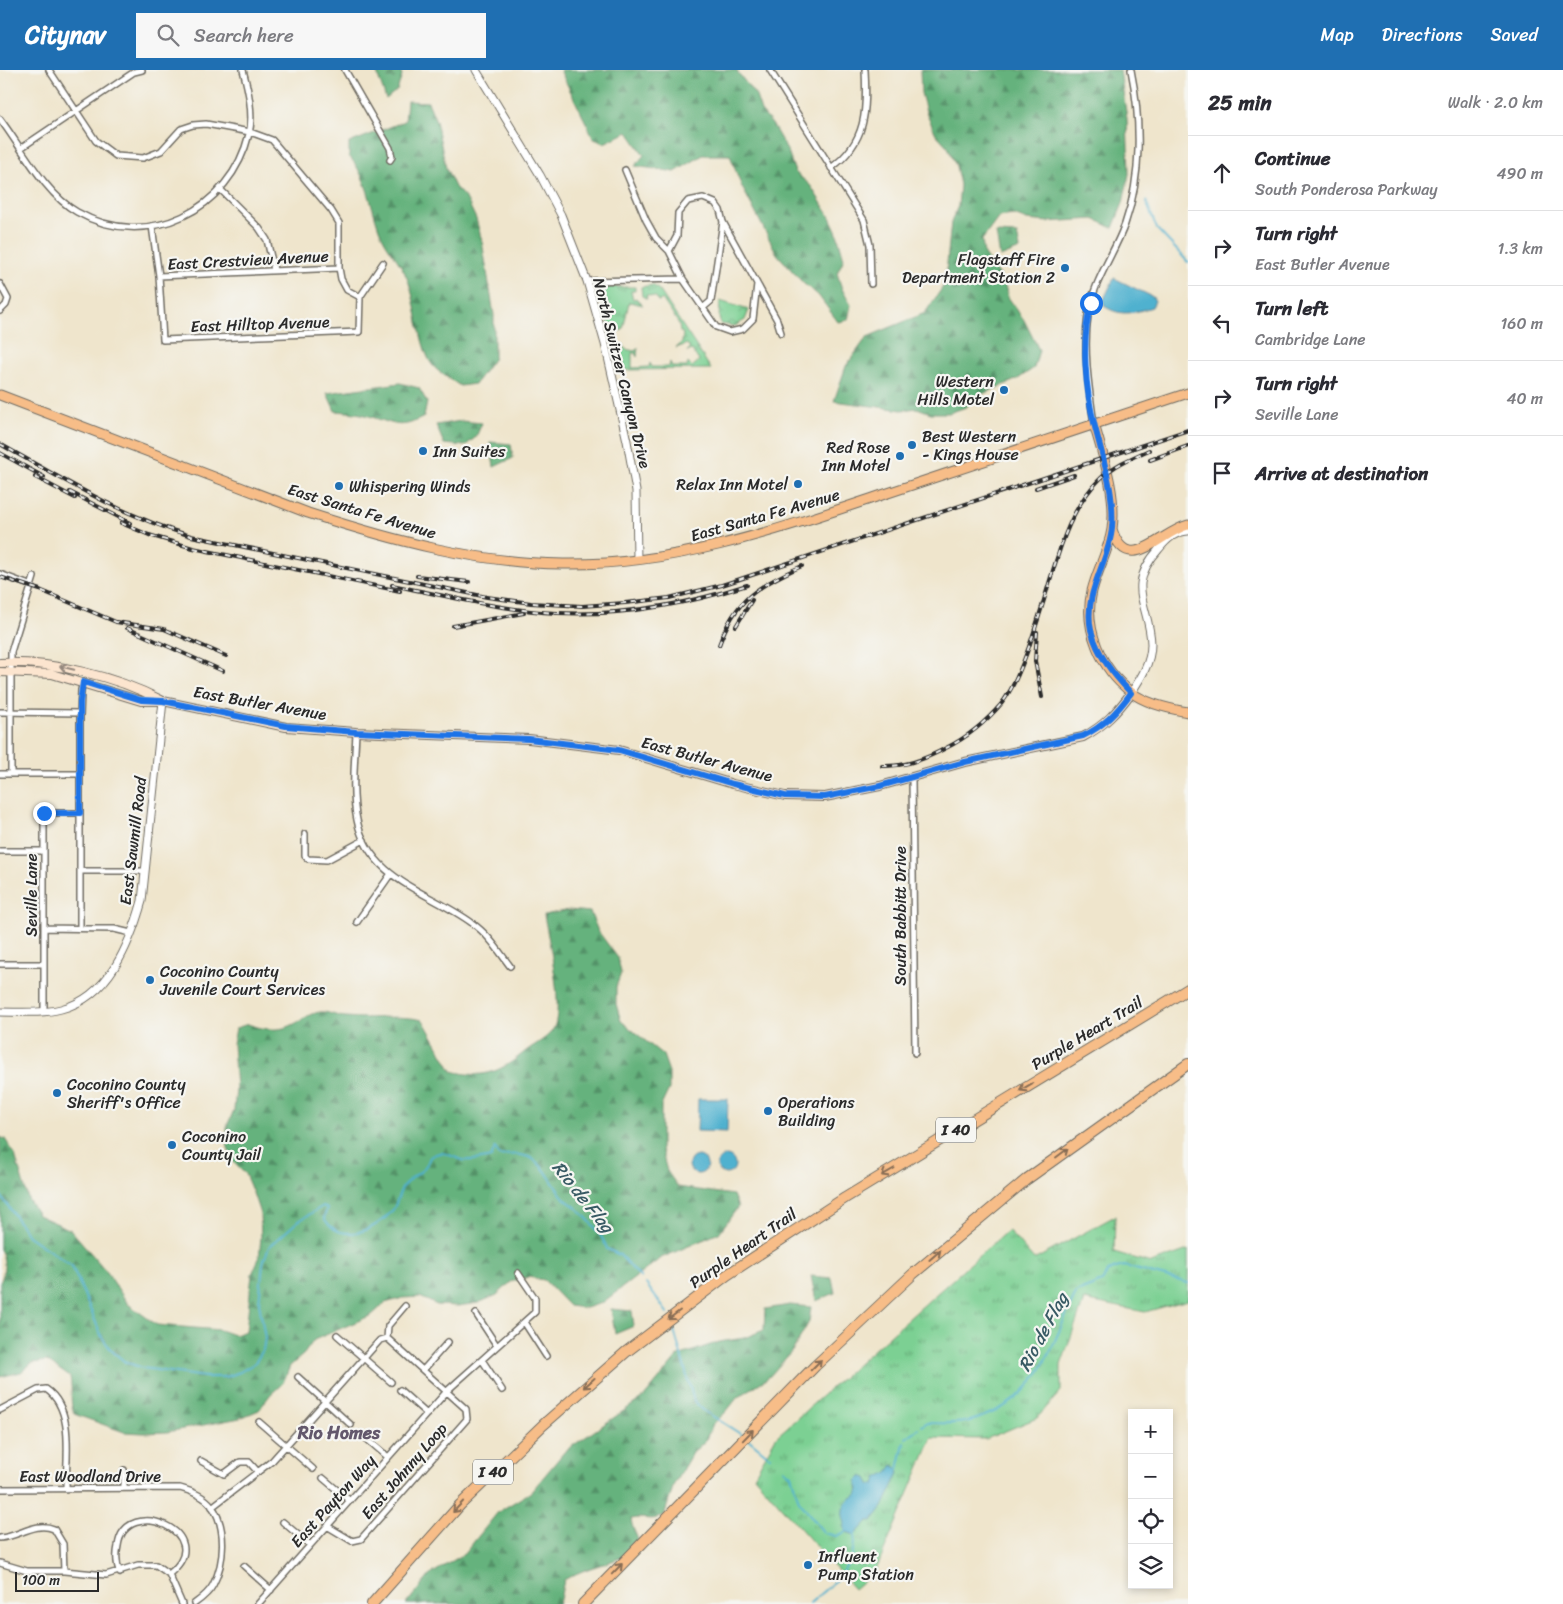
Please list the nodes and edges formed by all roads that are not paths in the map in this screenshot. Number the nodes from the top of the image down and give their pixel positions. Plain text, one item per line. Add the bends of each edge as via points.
1 (48, 70) edge
2 (142, 70) edge
3 (243, 70) edge
4 (345, 70) edge
5 (476, 70) edge
6 (770, 70) edge
7 (866, 70) edge
8 (1131, 70) edge
9 (133, 71) edge
10 (76, 109) junction
11 (0, 119) edge
12 (250, 132) junction
13 (21, 148) junction
14 (390, 160) dead end
15 (831, 168) junction
16 (625, 170) dead end
17 (221, 190) junction
18 (723, 222) junction
19 (152, 226) junction
20 (670, 252) junction
21 (383, 263) dead end
22 (339, 268) junction
23 (274, 270) junction
24 (158, 276) junction
25 (683, 279) junction
26 (587, 281) junction
27 (0, 284) edge
28 (757, 284) junction
29 (871, 284) dead end
30 (360, 296) junction
31 (704, 307) junction
32 (0, 311) edge
33 (781, 333) dead end
34 (1188, 393) edge
35 (0, 395) edge
36 (1094, 424) junction
37 (1188, 525) edge
38 (1112, 529) junction
39 (1188, 531) edge
40 (638, 560) junction
41 (0, 574) edge
42 (34, 577) dead end
43 (32, 586) junction
44 (10, 662) junction
45 (0, 663) edge
46 (0, 672) edge
47 (10, 672) junction
48 (83, 682) junction
49 (1131, 693) junction
50 (163, 701) junction
51 (0, 712) edge
52 (9, 712) junction
53 (1188, 712) edge
54 (80, 713) junction
55 (356, 732) junction
56 (0, 774) edge
57 (11, 774) junction
58 (79, 774) junction
59 (912, 778) junction
60 (80, 813) junction
61 (305, 834) dead end
62 (364, 840) junction
63 (0, 851) edge
64 (43, 851) junction
65 (80, 871) junction
66 (145, 872) junction
67 (390, 874) junction
68 (357, 922) dead end
69 (44, 928) junction
70 (80, 928) junction
71 (130, 933) junction
72 (0, 964) edge
73 (44, 964) junction
74 (510, 966) dead end
75 (1188, 988) edge
76 (44, 1011) junction
77 (0, 1012) edge
78 (914, 1053) dead end
79 (1188, 1064) edge
80 (518, 1273) dead end
81 (405, 1306) dead end
82 (476, 1314) dead end
83 (524, 1322) junction
84 (337, 1335) dead end
85 (387, 1338) junction
86 (448, 1342) dead end
87 (497, 1346) junction
88 (546, 1356) dead end
89 (364, 1358) junction
90 (482, 1360) junction
91 (424, 1369) junction
92 (298, 1377) dead end
93 (391, 1382) dead end
94 (400, 1390) dead end
95 (448, 1390) junction
96 (502, 1390) dead end
97 (325, 1402) junction
98 (0, 1410) edge
99 (427, 1414) junction
100 (259, 1422) dead end
101 (351, 1425) dead end
102 (361, 1434) dead end
103 (286, 1446) junction
104 (388, 1457) junction
105 (201, 1461) dead end
106 (313, 1469) dead end
107 (124, 1470) dead end
108 (258, 1472) junction
109 (323, 1478) dead end
110 (124, 1488) junction
111 (66, 1489) junction
112 (0, 1490) edge
113 (350, 1501) junction
114 (212, 1507) junction
115 (283, 1522) dead end
116 (327, 1526) junction
117 (0, 1538) edge
118 (310, 1545) junction
119 (0, 1563) edge
120 (244, 1566) dead end
121 (64, 1571) junction
122 (120, 1573) junction
123 (169, 1574) junction
124 (271, 1590) junction
125 (182, 1604) edge
126 (194, 1604) edge
127 (258, 1604) edge
128 (372, 1604) edge
129 (583, 1604) edge

1 - 10 street
2 - 9 street
3 - 12 street via 250,97
4 - 14 street via 390,148
5 - 26 street, North Switzer Canyon Drive via 540,175 561,215
6 - 15 street
7 - 15 street via 863,127 850,149
8 - 36 street via 1138,132 1133,192 1125,223 1092,298 1086,332 1087,374
9 - 10 street
10 - 12 street via 96,141 116,156 143,158 161,151 181,129 193,125 206,124
10 - 13 street
11 - 13 street
12 - 17 street via 240,162
12 - 22 street via 272,140 331,210 338,223
13 - 19 street via 58,198 76,212 100,223
15 - 29 street via 864,220 870,245
16 - 20 street via 646,220 656,238
17 - 19 street via 182,217
17 - 23 street via 267,240
18 - 20 street via 715,203 702,198 688,201 678,213 677,236
18 - 28 street
18 - 31 street via 711,301
19 - 24 street
20 - 25 street
21 - 30 street
22 - 23 street, East Crestview Avenue
22 - 30 street via 347,290
23 - 24 street, East Crestview Avenue
24 - 30 street, East Hilltop Avenue via 163,340 359,332
25 - 26 street
25 - 31 street
26 - 40 street, North Switzer Canyon Drive via 605,344 630,458 636,491
27 - 32 street via 8,299
28 - 31 street via 752,319 743,329 730,332 716,327
28 - 33 street
34 - 36 main road, East Santa Fe Avenue
35 - 40 main road, East Santa Fe Avenue via 308,513 436,550 542,563
36 - 38 main road via 1107,473
36 - 40 main road, East Santa Fe Avenue via 752,537
37 - 38 main road via 1134,553 1122,548
38 - 49 main road via 1092,592 1091,629 1098,652
39 - 49 street via 1167,540 1152,558 1142,579 1141,597 1150,632 1150,651 1145,673
41 - 43 street
42 - 43 street
43 - 44 street via 19,621
44 - 45 main road, East Butler Avenue
44 - 47 street
50 -> 44 main road, East Butler Avenue via 146,692 70,669
46 - 47 main road, East Butler Avenue
47 - 48 main road, East Butler Avenue via 52,674
47 - 52 street
48 - 50 main road, East Butler Avenue via 141,700
48 - 54 street
49 - 53 main road via 1168,709
49 - 59 main road, East Butler Avenue via 1108,721 1083,736 965,762
50 - 55 main road, East Butler Avenue via 286,726
50 - 66 street, East Sawmill Road
51 - 52 street
52 - 54 street
52 - 57 street
54 - 58 street
55 - 59 main road, East Butler Avenue via 579,744 619,750 785,796 825,797
55 - 62 street via 355,804
56 - 57 street
57 - 58 street
58 - 60 street
59 - 78 street, South Babbitt Drive
60 - 64 street, Seville Lane via 44,813
60 - 65 street
61 - 62 street via 305,856 308,859 327,860
62 - 67 street via 379,864
63 - 64 street
64 - 69 street, Seville Lane
65 - 66 street
65 - 70 street
66 - 71 street, East Sawmill Road via 142,901
67 - 68 street
67 - 74 street via 472,922 491,940
69 - 70 street
69 - 73 street, Seville Lane
70 - 71 street via 114,928
71 - 76 street, East Sawmill Road via 104,985 75,1005
72 - 73 street
73 - 76 street, Seville Lane
75 -> 128 highway, Purple Heart Trail / I 40 via 845,1198 727,1275 626,1352 543,1424 414,1555
76 - 77 street, East Sawmill Road
129 -> 79 highway via 861,1321 997,1203 1071,1146
80 - 83 street, East Payton Way via 535,1298 535,1312
81 - 85 street via 388,1326
82 - 87 street
83 - 87 street, East Payton Way
83 - 88 street
84 - 89 street
85 - 89 street via 380,1340
85 - 91 street, East Johnny Loop
86 - 91 street
87 - 90 street, East Payton Way
89 - 93 street
89 - 97 street
90 - 95 street, East Payton Way
90 - 96 street
91 - 95 street, East Johnny Loop
92 - 97 street
94 - 99 street
95 - 99 street, East Payton Way
95 - 116 street, East Johnny Loop via 466,1409 467,1419 361,1539 352,1541
97 - 101 street
97 - 103 street
98 - 111 street via 38,1390 46,1388 52,1393 65,1425
99 - 104 street, East Payton Way
100 - 103 street
102 - 104 street
103 - 106 street
103 - 108 street
104 - 113 street, East Payton Way
105 - 108 street via 224,1474 244,1462 249,1462
107 - 110 street
108 - 114 street
109 - 113 street
110 - 111 street, East Woodland Drive
110 - 114 street, East Woodland Drive via 180,1488 194,1492
111 - 112 street, East Woodland Drive
113 - 116 street, East Payton Way
114 - 126 street via 221,1528 219,1566 212,1586
115 - 118 street
116 - 118 street, East Payton Way
117 - 121 street via 40,1526 54,1529 63,1544
118 - 124 street, East Payton Way
119 - 121 street via 27,1571
120 - 124 street
121 - 122 street
122 - 123 street via 146,1564
122 - 123 street via 118,1540 125,1528 141,1520 163,1524 182,1538 184,1555
123 - 125 street
124 - 127 street, East Payton Way

